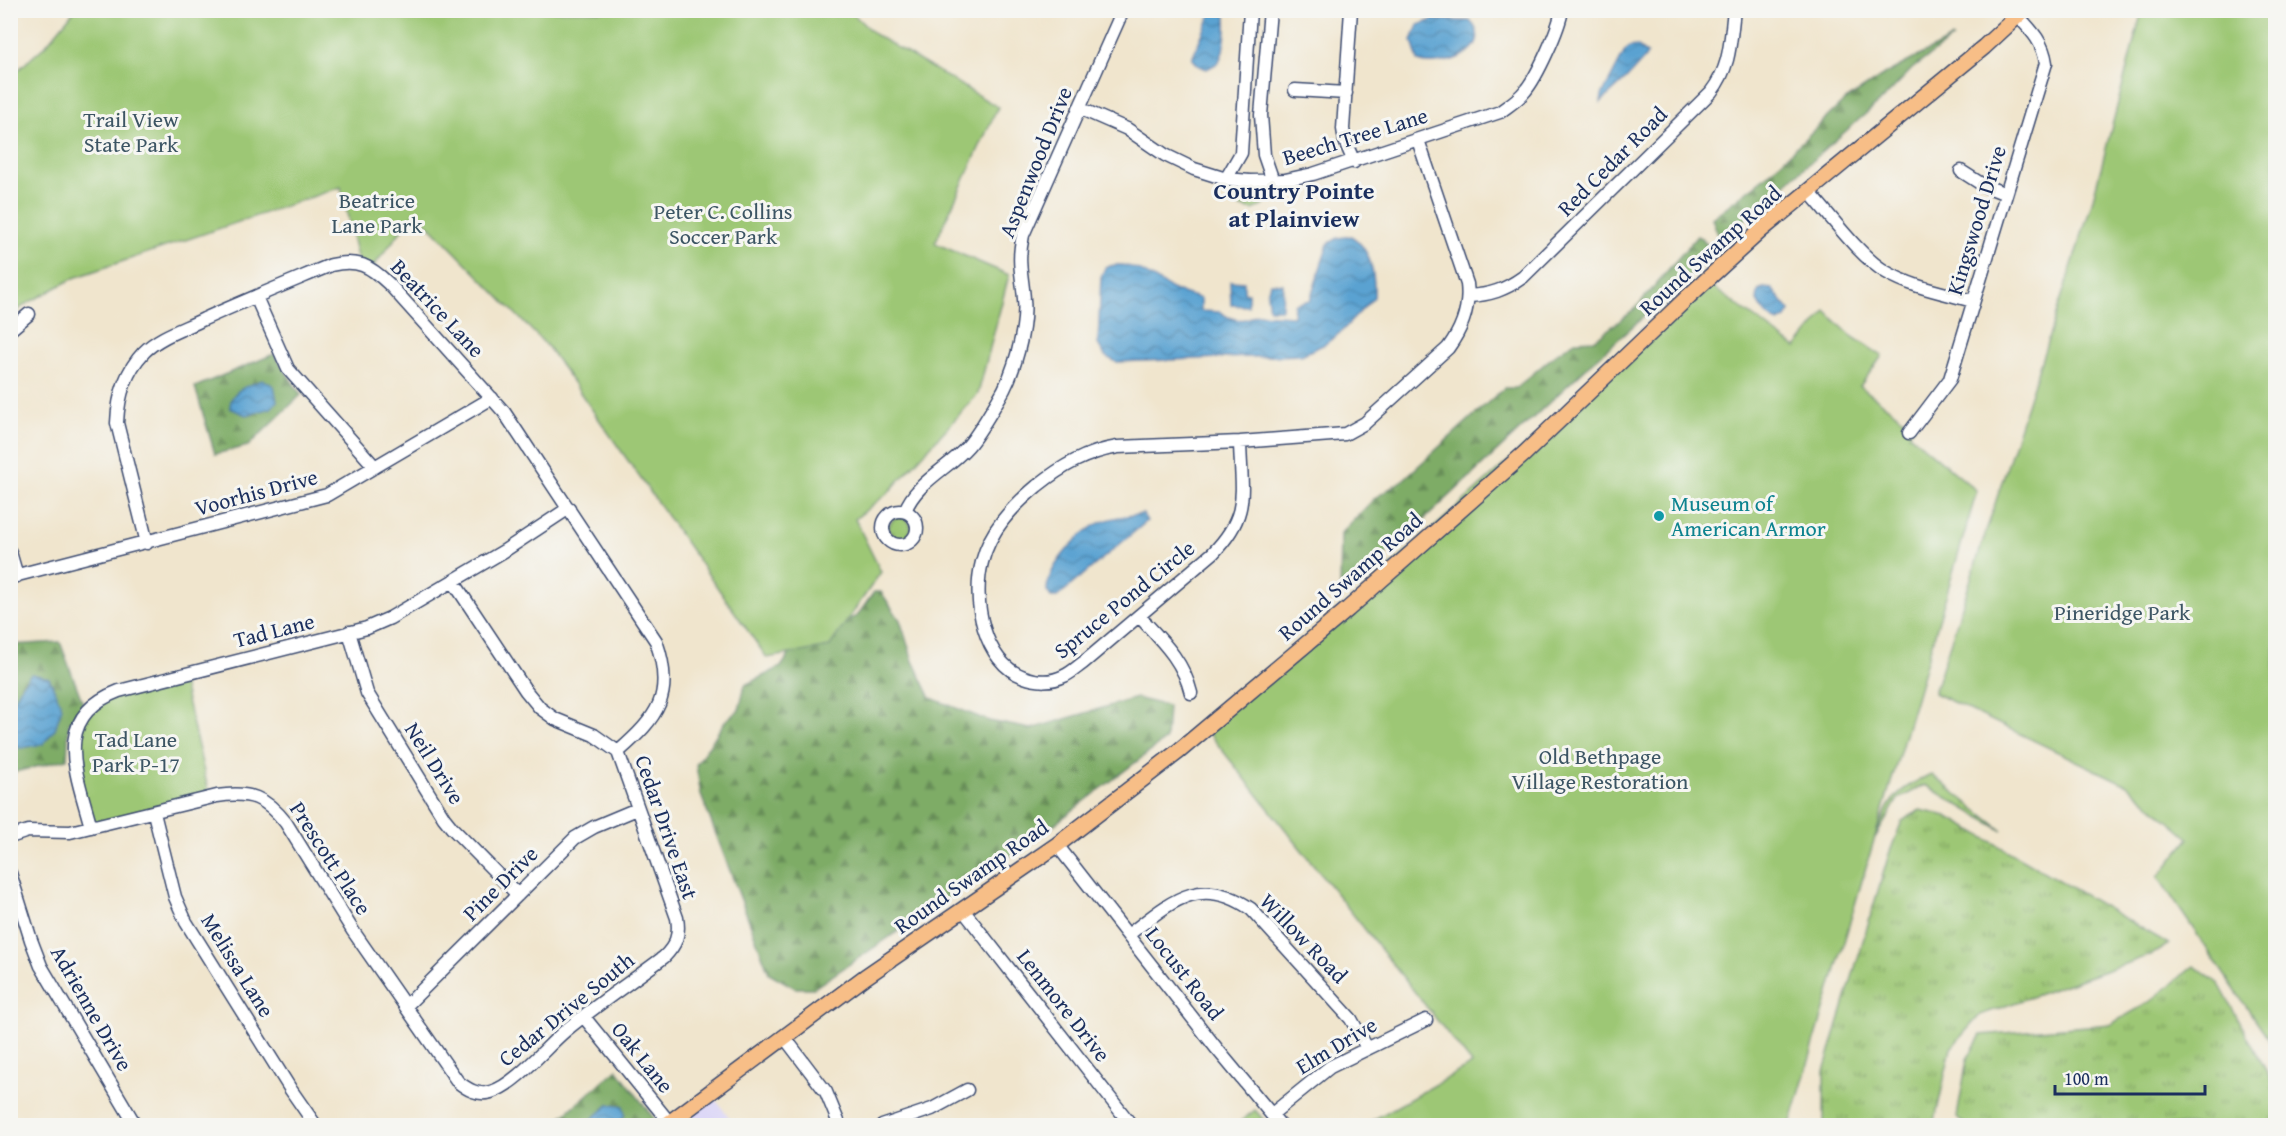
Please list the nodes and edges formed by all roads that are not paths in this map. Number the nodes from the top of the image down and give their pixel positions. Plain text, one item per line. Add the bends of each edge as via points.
1 (1123, 10) edge
2 (1250, 10) edge
3 (1270, 10) edge
4 (1351, 10) edge
5 (1562, 10) edge
6 (1734, 10) edge
7 (2020, 13) edge
8 (1295, 90) dead end
9 (1346, 93) junction
10 (1079, 108) junction
11 (1418, 140) junction
12 (1354, 162) junction
13 (1961, 171) dead end
14 (1226, 179) junction
15 (1273, 181) junction
16 (1809, 192) junction
17 (2006, 194) junction
18 (1468, 296) junction
19 (255, 297) junction
20 (1973, 301) junction
21 (29, 314) dead end
22 (10, 330) edge
23 (492, 398) junction
24 (1909, 433) dead end
25 (1240, 442) junction
26 (375, 467) junction
27 (569, 508) junction
28 (905, 511) dead end
29 (147, 543) junction
30 (10, 552) edge
31 (14, 577) edge
32 (453, 581) junction
33 (1139, 616) junction
34 (349, 632) junction
35 (1191, 693) dead end
36 (618, 752) junction
37 (637, 809) junction
38 (154, 813) junction
39 (92, 827) junction
40 (10, 837) edge
41 (1057, 845) junction
42 (10, 873) edge
43 (518, 895) junction
44 (963, 910) junction
45 (1128, 935) junction
46 (675, 943) joint
47 (406, 1006) junction
48 (584, 1017) junction
49 (1426, 1020) dead end
50 (785, 1038) junction
51 (1367, 1048) junction
52 (967, 1090) dead end
53 (476, 1092) joint
54 (1272, 1114) junction
55 (667, 1124) edge
56 (136, 1125) edge
57 (316, 1125) edge
58 (840, 1125) edge
59 (882, 1125) edge
60 (1132, 1125) edge
61 (1281, 1125) edge

1 - 10 street, Aspenwood Drive
2 - 14 street via 1241,153
3 - 15 street via 1261,115 1264,156
4 - 9 street
5 - 11 street, Beech Tree Lane via 1556,32 1527,89 1517,100 1500,112
6 - 18 street, Red Cedar Road via 1727,64 1711,92 1523,277 1507,289
7 - 16 main road, Round Swamp Road
7 - 17 street, Kingswood Drive via 2039,38 2046,63
8 - 9 street
9 - 12 street via 1343,129
10 - 14 street, Beech Tree Lane via 1127,129 1194,169
10 - 28 street, Aspenwood Drive via 1023,235 1019,267 1023,319 1006,385 967,447 910,497
11 - 12 street, Beech Tree Lane
11 - 18 street, Spruce Pond Circle
12 - 15 street, Beech Tree Lane
13 - 17 street
14 - 15 street, Beech Tree Lane
16 - 20 street via 1884,271
16 - 41 main road, Round Swamp Road via 1760,231 1524,454 1348,609 1179,752
17 - 20 street, Kingswood Drive
18 - 25 street, Spruce Pond Circle via 1458,334 1448,348 1365,423 1345,434
19 - 23 street, Beatrice Lane via 331,265 363,264 389,284
19 - 26 street via 288,369
19 - 29 street, Beatrice Lane via 160,339 133,365 122,386 117,405 118,432
20 - 24 street, Kingswood Drive via 1950,379
21 - 22 street
23 - 26 street, Voorhis Drive
23 - 27 street, Beatrice Lane
25 - 33 street, Spruce Pond Circle via 1242,506 1236,525 1213,553
25 - 33 street, Spruce Pond Circle via 1125,446 1083,456 1065,465 1015,504 990,539 978,588 980,610 994,651 1018,675 1033,680 1064,676
26 - 29 street, Voorhis Drive via 317,499
27 - 32 street, Tad Lane
27 - 36 street, Beatrice Lane via 647,626 662,659 664,677 659,704 649,723
29 - 31 street, Voorhis Drive
30 - 31 street
32 - 34 street, Tad Lane via 390,618
32 - 36 street, Cedar Drive East via 540,708 555,719 594,735
33 - 35 street via 1176,656
34 - 39 street, Tad Lane via 119,691 97,702 75,728 73,745
34 - 43 street, Neil Drive via 367,693 444,818
36 - 37 street, Cedar Drive East
37 - 43 street, Pine Drive via 575,838
37 - 46 street, Cedar Drive East via 677,918
38 - 39 street, Prescott Place
38 - 47 street, Prescott Place via 232,793 254,796 273,807
38 - 57 street, Melissa Lane via 175,897 186,922
39 - 40 street, Prescott Place via 70,832 28,831
41 - 44 main road, Round Swamp Road
41 - 45 street, Locust Road
42 - 56 street, Adrienne Drive via 41,966
43 - 47 street, Pine Drive
44 - 50 main road, Round Swamp Road
44 - 60 street, Lenmore Drive
45 - 51 street, Willow Road via 1182,897 1205,892 1230,897 1251,909 1351,1018
45 - 54 street, Locust Road
46 - 48 street, Cedar Drive South via 664,957
47 - 53 street, Prescott Place via 458,1082
48 - 53 street, Cedar Drive South via 506,1085 490,1093
48 - 55 street, Oak Lane
49 - 51 street, Elm Drive
50 - 55 main road, Round Swamp Road
50 - 58 street via 826,1092
51 - 54 street, Elm Drive via 1317,1076
52 - 59 street via 932,1109
54 - 61 street, Locust Road

